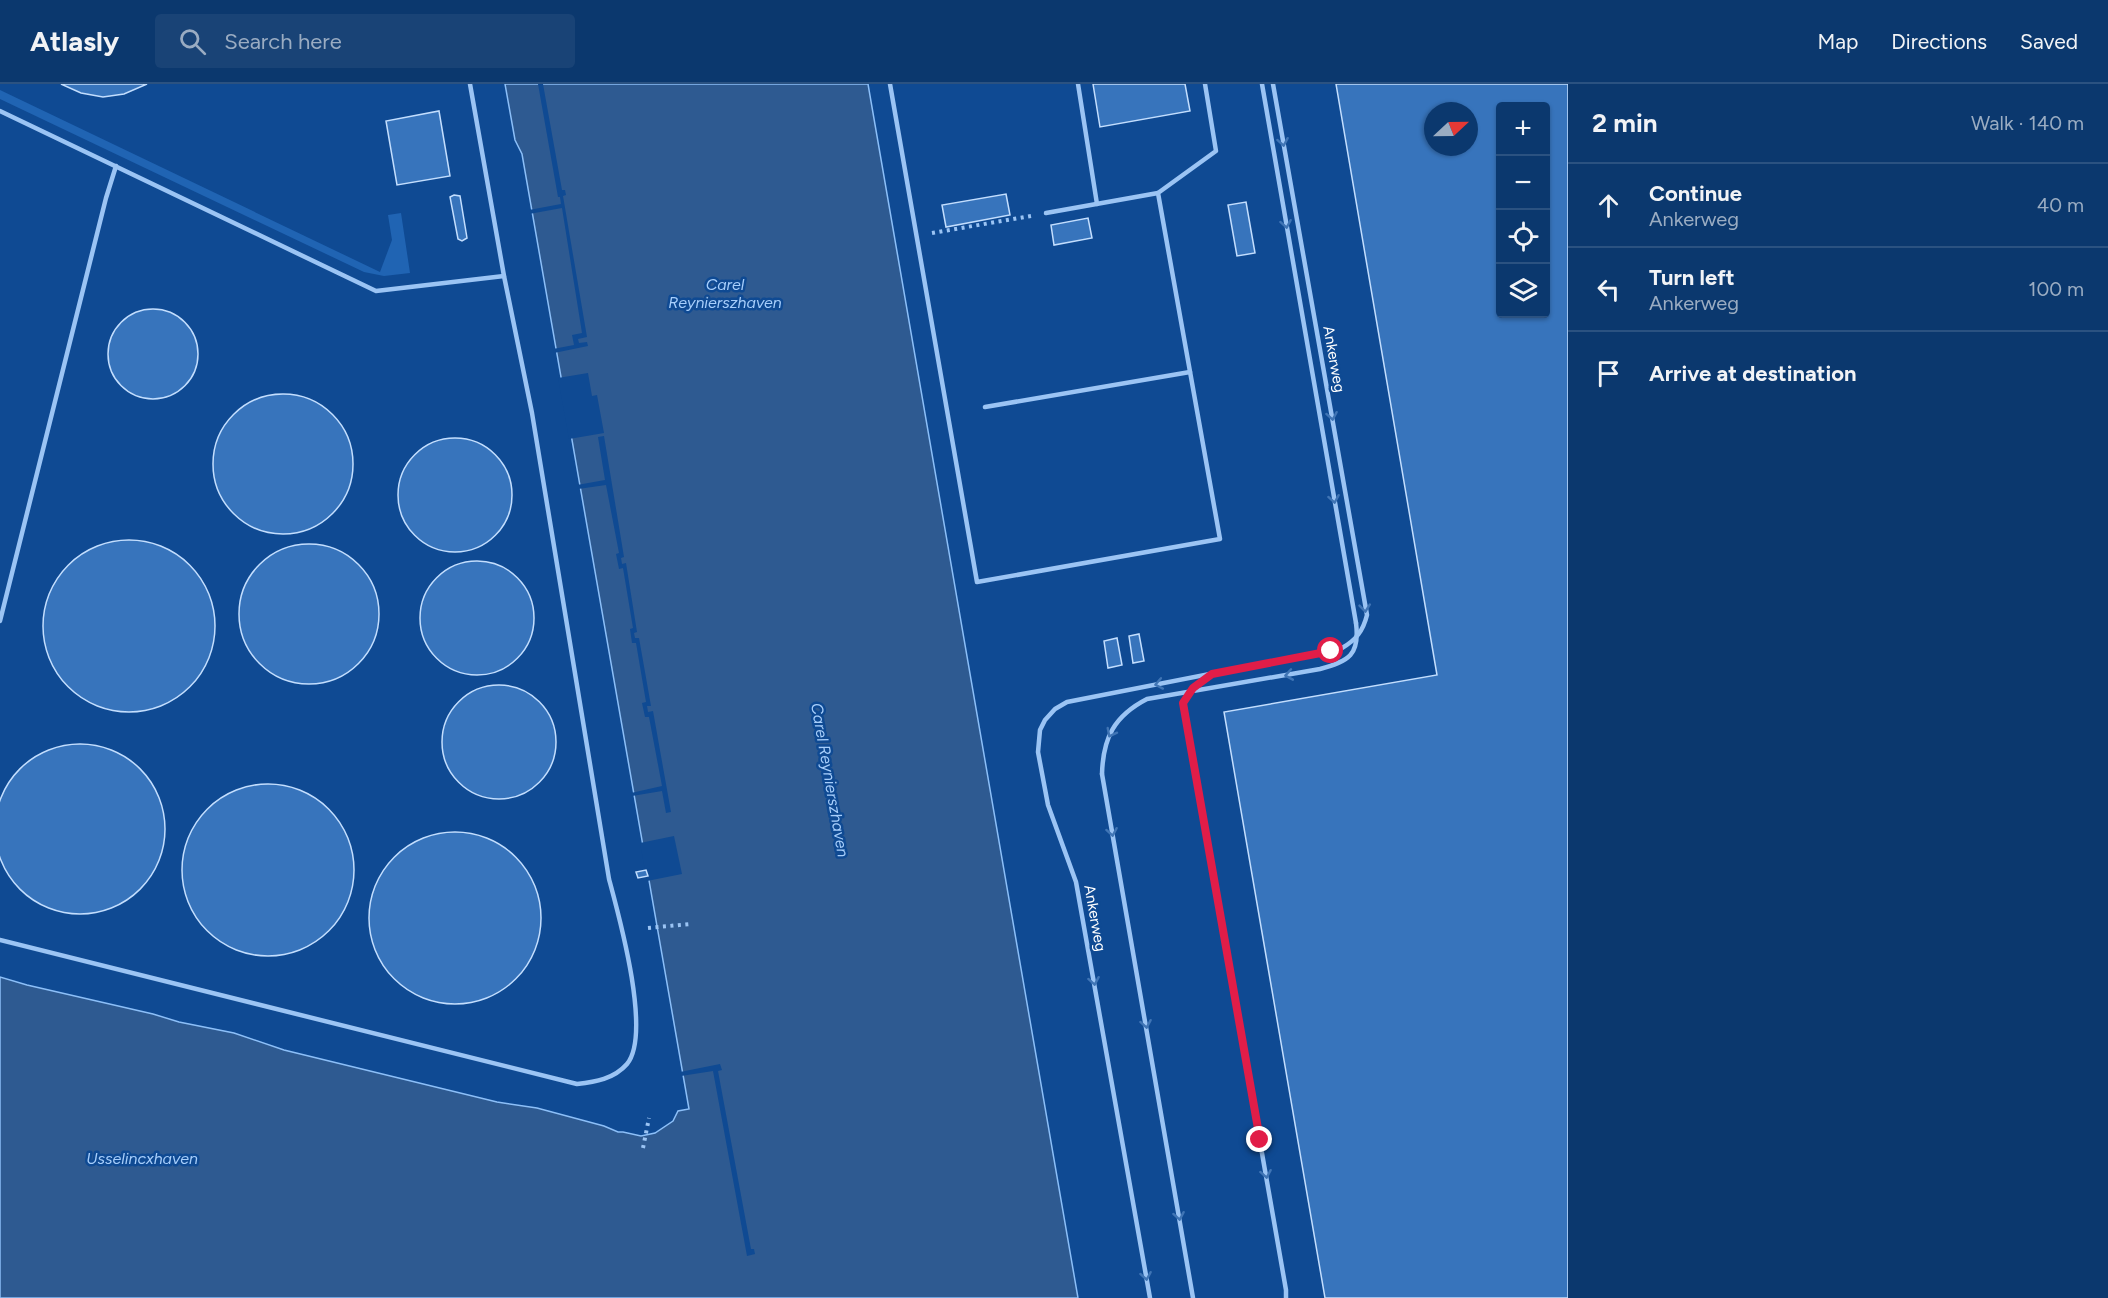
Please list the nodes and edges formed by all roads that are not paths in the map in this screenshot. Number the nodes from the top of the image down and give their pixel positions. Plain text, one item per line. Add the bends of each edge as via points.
1 (470, 84) edge
2 (890, 84) edge
3 (1078, 84) edge
4 (1205, 84) edge
5 (1262, 84) edge
6 (1273, 84) edge
7 (0, 111) edge
8 (116, 166) junction
9 (1158, 193) junction
10 (1097, 204) junction
11 (1046, 213) road end
12 (504, 276) junction
13 (1190, 372) junction
14 (985, 407) dead end
15 (0, 621) edge
16 (1212, 674) junction
17 (0, 940) edge
18 (1150, 1298) edge
19 (1193, 1298) edge
20 (1286, 1298) edge

1 - 12 lane
2 - 13 lane via 977,582 1220,539
3 - 10 lane
4 - 9 lane via 1216,152
5 -> 19 lane, Ankerweg, bridge via 1358,639 1352,655 1336,665 1147,699 1120,718 1107,739 1102,774
6 -> 16 lane, Ankerweg via 1367,615 1359,636 1341,648
7 - 8 lane
8 - 12 lane via 376,291
8 - 15 lane
9 - 10 lane
9 - 13 lane
10 - 11 lane
12 - 17 lane via 532,413 609,879 627,947 636,1037 628,1063 601,1081 577,1084
13 - 14 lane
16 -> 18 lane, Ankerweg via 1067,702 1045,720 1038,741 1048,806 1076,882
16 -> 20 lane, Ankerweg via 1193,688 1183,703

